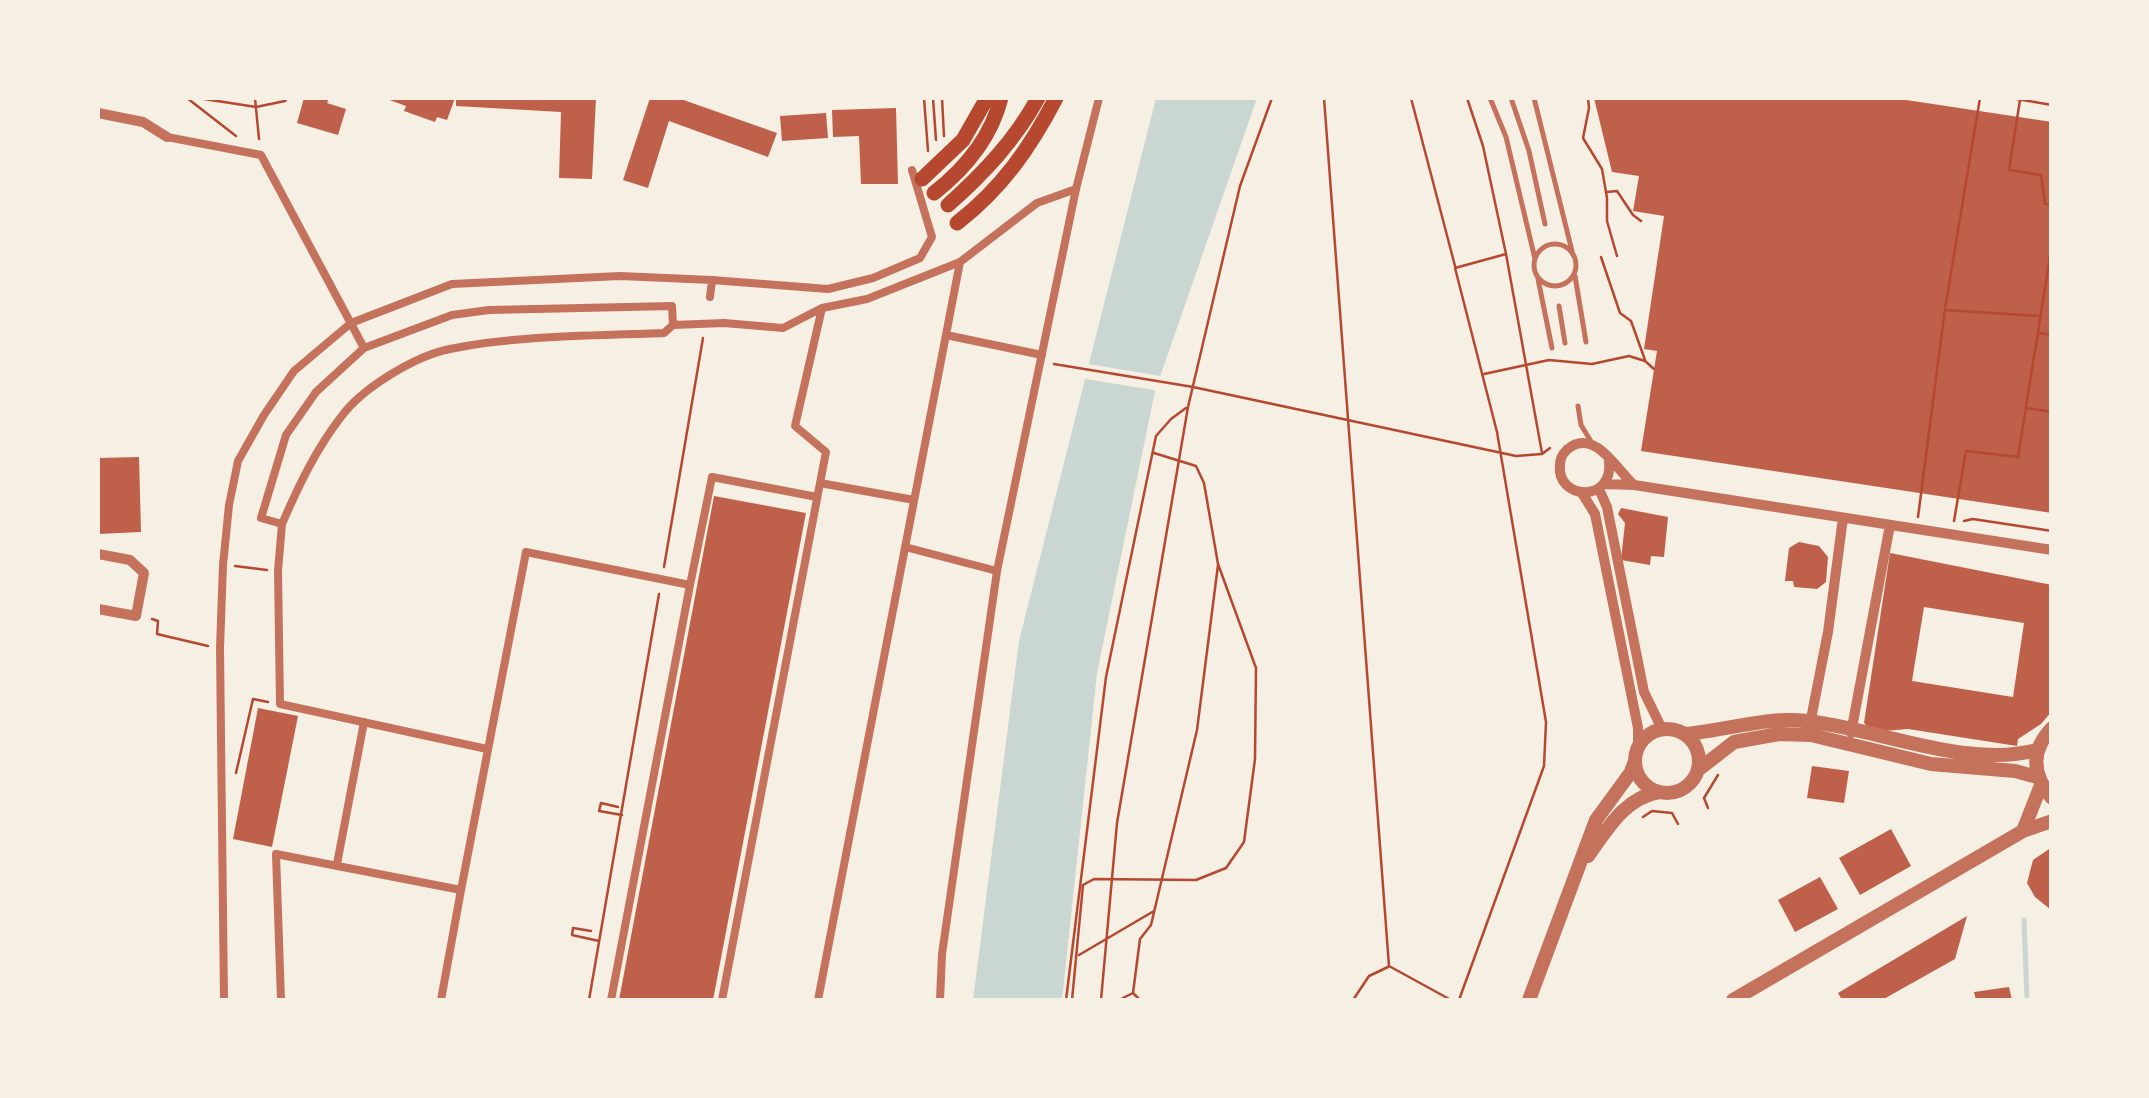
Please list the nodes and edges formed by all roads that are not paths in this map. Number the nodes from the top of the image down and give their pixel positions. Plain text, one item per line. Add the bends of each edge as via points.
1 (987, 98) edge
2 (1000, 98) edge
3 (1038, 98) edge
4 (1056, 98) edge
5 (1099, 98) edge
6 (1490, 98) edge
7 (1511, 98) edge
8 (1534, 98) edge
9 (98, 113) edge
10 (167, 137) joint
11 (917, 174) joint
12 (1076, 189) junction
13 (934, 194) dead end
14 (948, 205) dead end
15 (957, 223) dead end
16 (1544, 224) dead end
17 (1573, 255) junction
18 (1536, 260) junction
19 (960, 262) junction
20 (1575, 271) junction
21 (1538, 276) junction
22 (712, 280) junction
23 (710, 297) dead end
24 (1559, 306) dead end
25 (822, 308) junction
26 (351, 323) junction
27 (673, 325) junction
28 (946, 335) junction
29 (1566, 342) dead end
30 (1586, 342) dead end
31 (364, 348) junction
32 (1552, 348) dead end
33 (1042, 355) junction
34 (1578, 406) dead end
35 (1581, 426) junction
36 (1592, 443) junction
37 (1576, 444) junction
38 (1609, 461) junction
39 (820, 482) junction
40 (1634, 485) junction
41 (1601, 486) junction
42 (1582, 493) junction
43 (817, 497) junction
44 (914, 500) junction
45 (1843, 518) junction
46 (282, 524) junction
47 (1890, 525) junction
48 (905, 547) junction
49 (2052, 550) edge
50 (98, 554) edge
51 (998, 571) junction
52 (690, 585) junction
53 (98, 609) edge
54 (364, 722) junction
55 (1810, 728) junction
56 (2052, 728) edge
57 (1662, 729) junction
58 (1684, 734) junction
59 (1849, 736) junction
60 (487, 749) junction
61 (2036, 750) junction
62 (1636, 754) junction
63 (1698, 770) junction
64 (2039, 781) junction
65 (1659, 792) junction
66 (2052, 798) edge
67 (2052, 821) edge
68 (2023, 831) junction
69 (337, 864) junction
70 (1582, 865) junction
71 (461, 890) junction
72 (224, 1000) edge
73 (281, 1000) edge
74 (440, 1000) edge
75 (611, 1000) edge
76 (722, 1000) edge
77 (818, 1000) edge
78 (940, 1000) edge
79 (1529, 1000) edge
80 (1733, 1000) edge

1 - 11 main road via 963,140
2 - 13 main road via 977,151
3 - 14 main road via 998,156
4 - 15 main road via 1010,174
5 - 12 street
6 - 18 lane
7 - 16 lane
8 - 17 lane
9 - 10 street via 143,122
10 - 26 street via 261,156
11 - 22 street via 932,238 920,258 828,288
12 - 19 street via 1036,204
12 - 33 street
17 - 18 lane via 1550,246
17 - 20 lane
18 - 21 lane
19 - 25 street via 867,299
19 - 28 street
20 - 21 lane via 1554,286
20 - 30 lane
21 - 32 lane
22 - 23 street
22 - 26 street via 620,276 452,284
24 - 29 lane
25 - 27 street via 783,328
25 - 39 street via 795,426 826,452
26 - 31 street
26 - 72 street via 294,371 264,414 238,461 229,506 220,648
27 - 31 street via 672,306 489,310 452,315
27 - 46 street via 664,333 447,350 387,376 342,414
28 - 33 street
28 - 44 street
31 - 46 street via 316,392 286,435 261,518
33 - 51 street
34 - 35 lane
35 - 36 lane
35 - 37 lane
36 - 37 street
36 - 38 street
37 - 42 street via 1562,454 1560,471 1567,486
38 - 40 street
38 - 41 street
39 - 43 street
39 - 44 street
40 - 41 street
40 - 45 street
41 - 42 street
41 - 57 street via 1644,692
42 - 62 street via 1595,514 1638,728
43 - 52 street via 712,477
43 - 76 street
44 - 48 street
45 - 47 street
45 - 55 street
46 - 54 street via 280,704
47 - 49 street
47 - 59 street
48 - 51 street
48 - 77 street
50 - 53 street via 130,560 144,572 136,616
51 - 78 street
52 - 60 street via 526,552
52 - 75 street
54 - 60 street
54 - 69 street
55 - 58 street via 1761,720
55 - 59 street
55 - 63 street via 1734,742
56 - 61 street
57 - 58 street
57 - 62 street via 1643,739
58 - 63 street via 1694,744
59 - 61 street via 2005,756
59 - 64 street via 1931,764 2015,771
60 - 71 street
61 - 64 street
62 - 65 street via 1638,774
62 - 70 street via 1631,772 1596,820
63 - 65 street via 1680,790
64 - 66 street
64 - 68 street
65 - 70 street via 1622,810
67 - 68 street
68 - 80 street
69 - 71 street
69 - 73 street via 276,854
70 - 79 street
71 - 74 street

